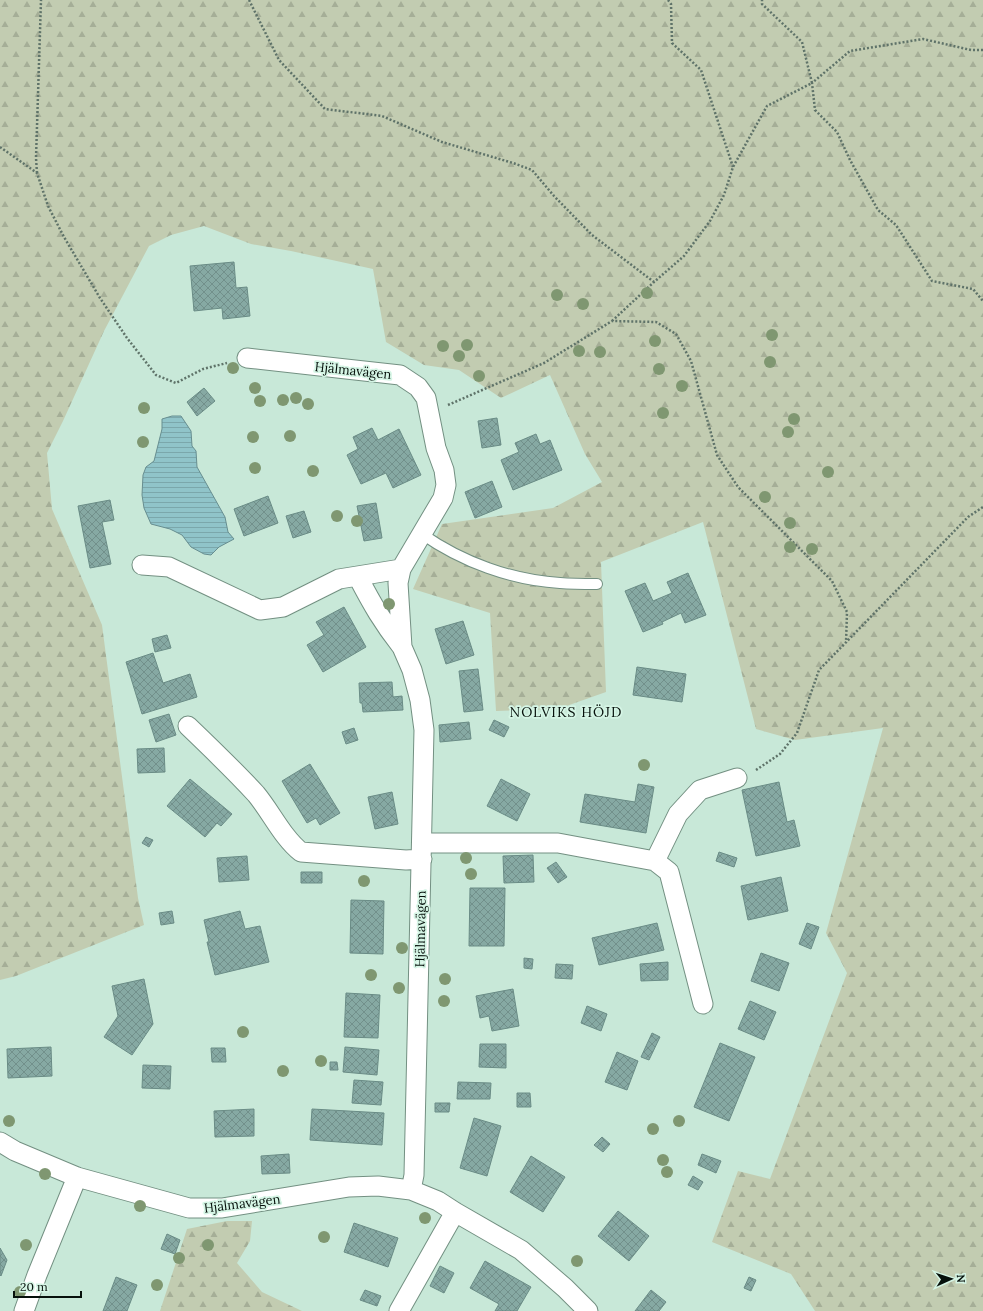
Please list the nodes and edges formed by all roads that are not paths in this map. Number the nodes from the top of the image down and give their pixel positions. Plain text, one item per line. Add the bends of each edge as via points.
1 (247, 358) road end
2 (422, 534) junction
3 (142, 565) dead end
4 (401, 569) junction
5 (358, 577) junction
6 (597, 584) dead end
7 (402, 647) junction
8 (188, 726) dead end
9 (737, 778) road end
10 (422, 851) junction
11 (655, 861) junction
12 (703, 1004) dead end
13 (0, 1142) edge
14 (77, 1177) junction
15 (411, 1190) junction
16 (455, 1212) junction
17 (24, 1311) edge
18 (400, 1311) edge
19 (588, 1311) edge

1 - 2 street, Hjälmavägen via 400,375 418,387 426,398 446,485 443,498
2 - 4 street, Hjälmavägen
2 - 6 lane via 442,547 496,571 559,583
3 - 5 street via 170,567 260,610 283,607 339,579
4 - 5 street
4 - 7 street, Hjälmavägen via 398,584
5 - 7 street, Hjälmavägen via 379,616
7 - 10 street, Hjälmavägen via 412,670 420,700 424,730
8 - 10 street via 256,795 292,845 301,852 406,860
9 - 11 street via 700,790 678,814
10 - 11 street via 558,844
10 - 15 street, Hjälmavägen via 414,1175
11 - 12 street via 669,872
13 - 14 street, Hjälmavägen via 16,1152
14 - 15 street, Hjälmavägen via 188,1208 222,1208 349,1187 378,1186
14 - 17 street
15 - 16 street, Hjälmavägen via 438,1201
16 - 18 street
16 - 19 street, Hjälmavägen via 521,1250

